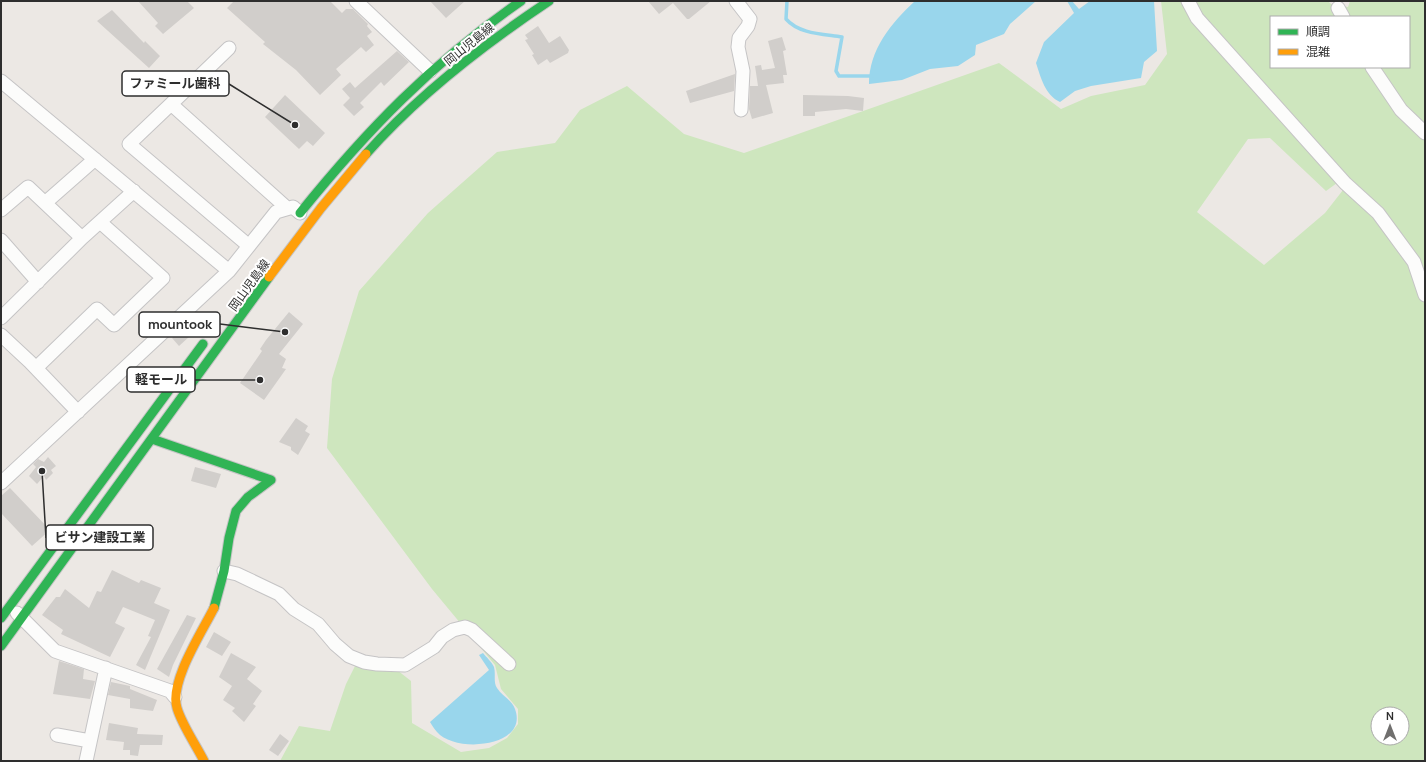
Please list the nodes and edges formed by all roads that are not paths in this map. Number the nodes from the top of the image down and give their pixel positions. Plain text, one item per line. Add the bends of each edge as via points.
1 (356, 1) edge
2 (521, 1) edge
3 (549, 1) edge
4 (736, 1) edge
5 (1188, 1) edge
6 (229, 48) dead end
7 (1373, 68) edge
8 (430, 71) junction
9 (1, 81) edge
10 (171, 104) junction
11 (741, 110) dead end
12 (1425, 132) edge
13 (95, 159) junction
14 (134, 192) junction
15 (310, 200) junction
16 (45, 203) junction
17 (287, 208) junction
18 (1, 210) edge
19 (320, 210) junction
20 (298, 216) joint
21 (100, 222) junction
22 (82, 238) junction
23 (1, 240) edge
24 (249, 246) junction
25 (229, 271) junction
26 (38, 282) junction
27 (1425, 295) edge
28 (1, 318) edge
29 (1, 335) edge
30 (208, 337) dead end
31 (36, 368) junction
32 (154, 410) junction
33 (78, 412) junction
34 (165, 420) junction
35 (152, 439) junction
36 (1, 483) edge
37 (224, 571) junction
38 (7, 602) junction
39 (1, 618) edge
40 (22, 618) junction
41 (1, 646) edge
42 (509, 664) dead end
43 (106, 668) junction
44 (175, 697) junction
45 (57, 735) dead end
46 (90, 740) junction
47 (86, 761) edge
48 (204, 761) edge

1 - 8 street
2 - 8 main road, 岡山児島線 via 485,24
3 - 19 main road, 岡山児島線 via 507,29 421,100 371,150
4 - 11 street via 750,19 739,38 738,47 743,71
5 - 27 street via 1197,18 1345,183 1378,213 1414,262
6 - 10 street
7 - 12 street via 1401,110
8 - 15 main road, 岡山児島線 via 360,140
9 - 13 street
10 - 17 street
10 - 24 street via 129,144
13 - 14 street
13 - 16 street
14 - 21 street
14 - 25 street
15 - 19 main road
15 - 20 main road, 岡山児島線
16 - 18 street via 28,187
16 - 22 street
17 - 20 street via 293,207
17 - 24 street via 276,212
19 - 34 main road, 岡山児島線
21 - 22 street
21 - 31 street via 163,278 114,325 97,309
22 - 26 street
23 - 26 street
24 - 25 street
25 - 33 street
26 - 28 street
29 - 31 street
30 - 32 main road
31 - 33 street
32 - 34 main road
32 - 38 main road
33 - 36 street
34 - 35 main road, 岡山児島線
35 - 37 main road via 271,480 248,497 236,510
35 - 40 main road, 岡山児島線
37 - 42 street via 237,574 279,594 294,609 318,624 349,656 364,662 404,665 434,647 442,637 453,630 465,627 472,630
37 - 44 main road via 216,603 182,670
38 - 39 main road
38 - 40 street
40 - 41 main road, 岡山児島線
40 - 43 street via 55,651
43 - 44 street via 170,691
43 - 46 street
44 - 48 main road via 177,708
45 - 46 street
46 - 47 street

